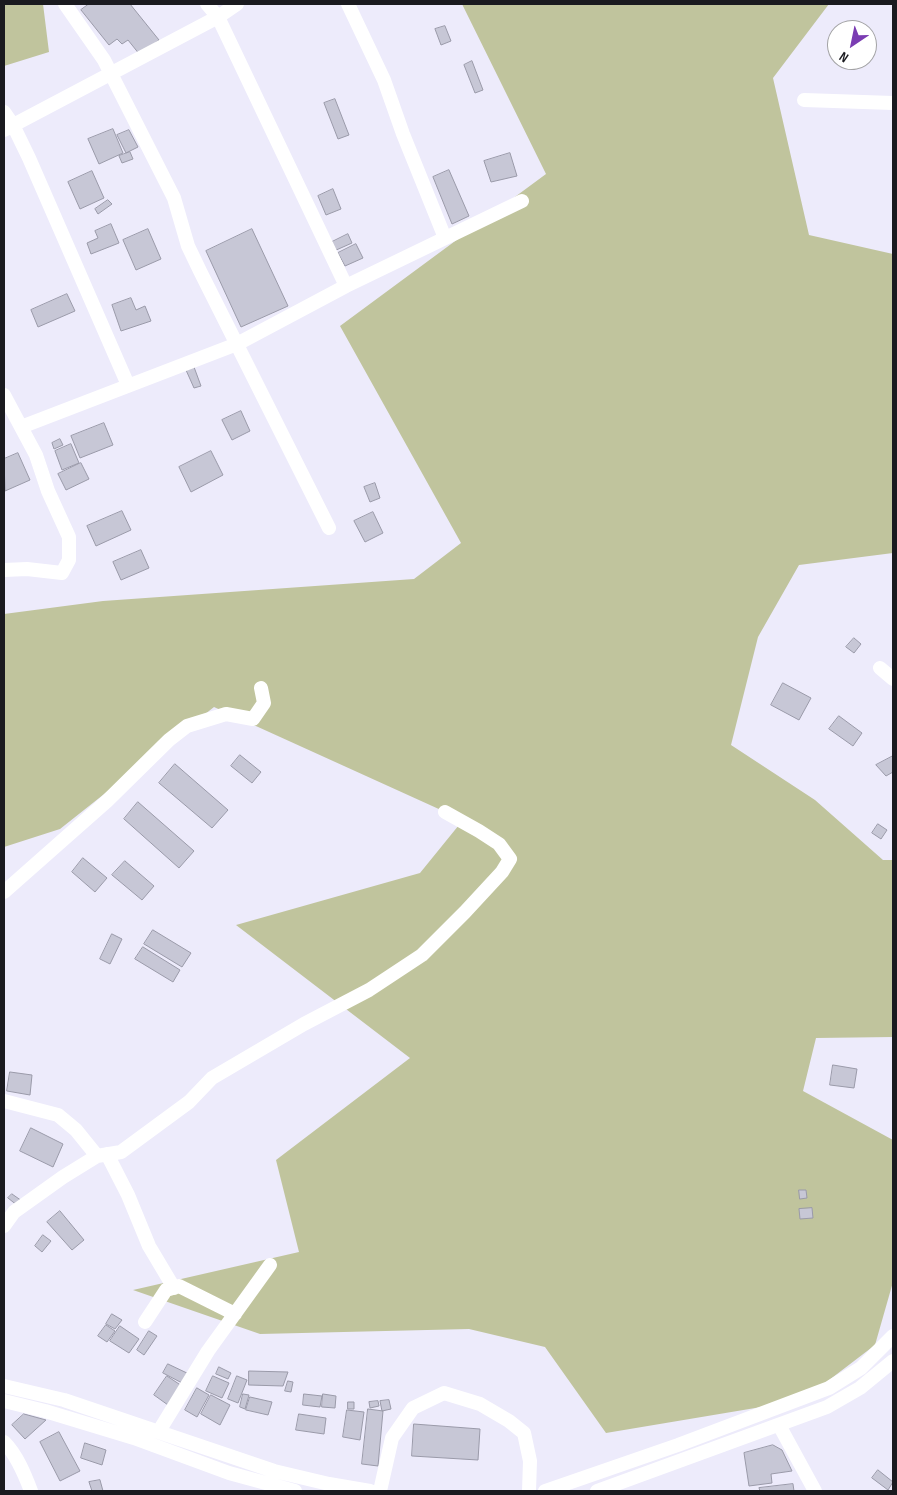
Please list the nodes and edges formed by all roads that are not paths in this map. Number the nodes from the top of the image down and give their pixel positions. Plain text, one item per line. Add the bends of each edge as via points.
1 (65, 4) edge
2 (207, 4) edge
3 (237, 4) edge
4 (348, 4) edge
5 (218, 17) junction
6 (111, 74) junction
7 (804, 100) dead end
8 (893, 103) edge
9 (4, 112) edge
10 (8, 128) edge
11 (522, 201) dead end
12 (445, 238) junction
13 (346, 286) junction
14 (237, 344) junction
15 (128, 385) junction
16 (4, 395) edge
17 (21, 427) junction
18 (329, 528) dead end
19 (4, 570) edge
20 (880, 668) dead end
21 (893, 679) edge
22 (261, 688) dead end
23 (445, 812) dead end
24 (4, 892) edge
25 (4, 1101) edge
26 (102, 1155) junction
27 (4, 1226) edge
28 (270, 1265) dead end
29 (174, 1288) junction
30 (235, 1314) junction
31 (145, 1322) dead end
32 (893, 1336) edge
33 (893, 1361) edge
34 (4, 1386) edge
35 (4, 1401) edge
36 (779, 1425) junction
37 (159, 1431) junction
38 (4, 1442) edge
39 (32, 1491) edge
40 (295, 1491) edge
41 (370, 1491) edge
42 (380, 1491) edge
43 (530, 1491) edge
44 (545, 1491) edge
45 (597, 1491) edge
46 (816, 1491) edge

1 - 6 street
2 - 5 street
3 - 5 street
4 - 12 street via 384,80
5 - 6 street
5 - 13 street
6 - 10 street
6 - 14 street via 174,198 188,246
7 - 8 street
9 - 10 street
10 - 15 street via 44,193
11 - 12 street
12 - 13 street
13 - 14 street
14 - 15 street
14 - 18 street
15 - 17 street
16 - 17 street
17 - 19 street via 36,455 69,537 69,560 62,573
20 - 21 street
22 - 24 street via 264,703 253,719 226,714 186,726
23 - 26 street via 499,844 510,859 465,912 422,955 369,990 212,1078 188,1102 121,1152
25 - 26 street via 58,1115
26 - 27 street via 14,1212
26 - 29 street via 128,1195 149,1246
28 - 30 street
29 - 30 street via 179,1286
29 - 31 street via 166,1290
30 - 37 street via 208,1350
32 - 44 street via 861,1368 829,1388
33 - 36 street via 843,1399
34 - 37 street via 64,1400
35 - 40 street via 134,1438 229,1473
36 - 45 street
36 - 46 street
37 - 41 street via 274,1471
38 - 39 street
42 - 43 street via 392,1438 413,1408 444,1393 480,1404 524,1433 530,1461

